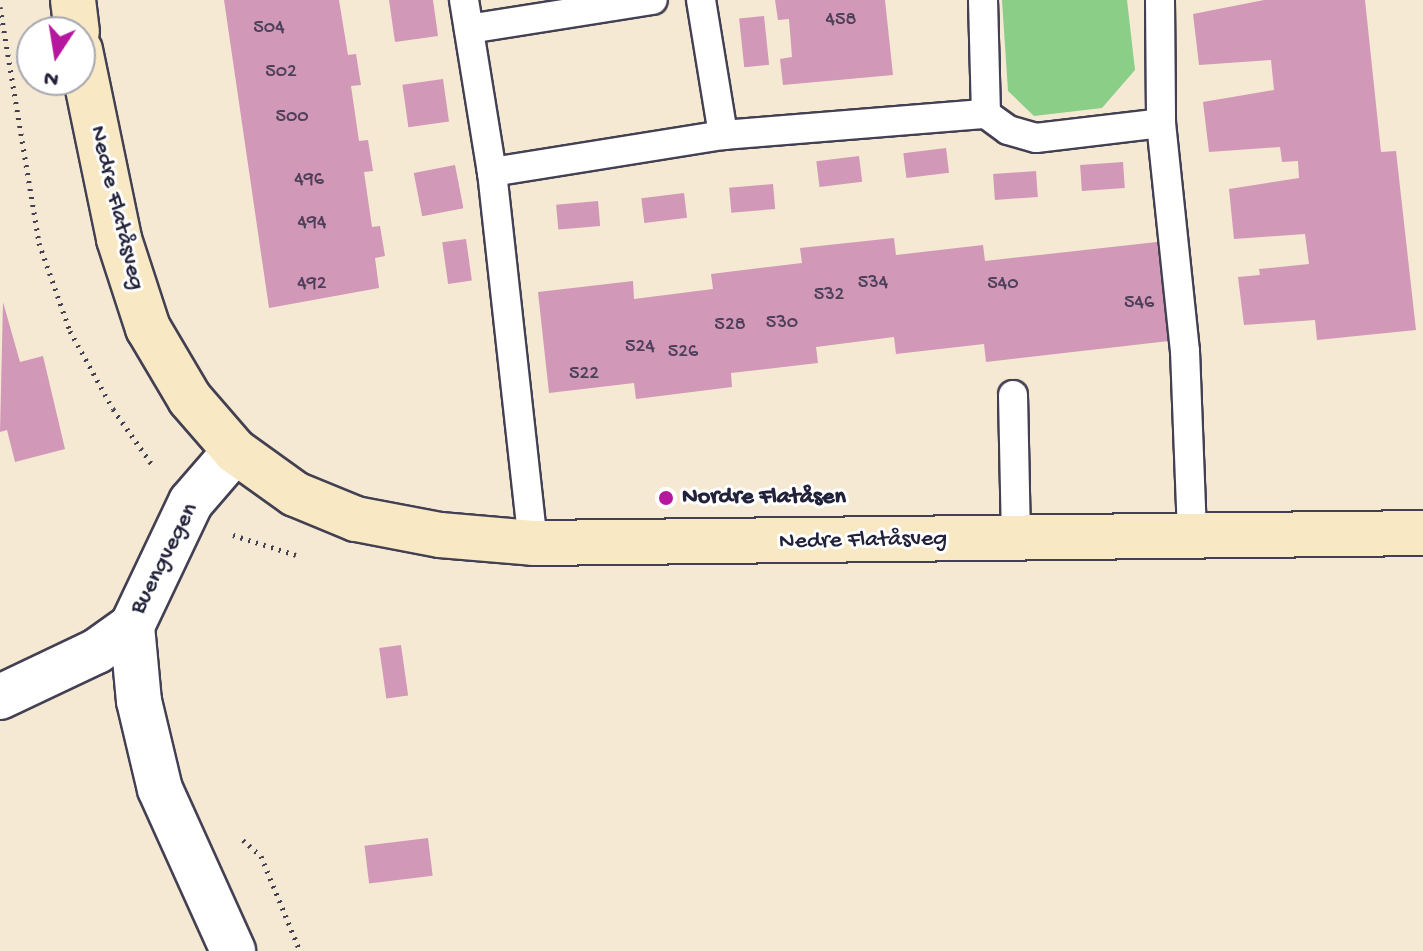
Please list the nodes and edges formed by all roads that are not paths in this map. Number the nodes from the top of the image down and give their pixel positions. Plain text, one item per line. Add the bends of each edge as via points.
1 (464, 0) edge
2 (653, 0) edge
3 (701, 0) edge
4 (983, 0) edge
5 (1160, 0) edge
6 (469, 29) junction
7 (89, 96) edge
8 (986, 114) junction
9 (1161, 123) junction
10 (723, 135) junction
11 (492, 172) junction
12 (1013, 395) dead end
13 (235, 451) junction
14 (1423, 533) edge
15 (1192, 536) junction
16 (1016, 539) junction
17 (533, 543) junction
18 (132, 626) junction
19 (0, 697) edge
20 (233, 951) edge

1 - 6 lane
2 - 6 lane
3 - 10 lane
4 - 8 lane
5 - 9 lane
6 - 11 lane
7 - 13 street, Nedre Flatåsveg via 119,239 148,328 190,399
8 - 9 lane via 1008,130 1036,138
8 - 10 lane
9 - 15 lane via 1185,351
10 - 11 lane
11 - 17 lane
12 - 16 lane
13 - 17 street, Nedre Flatåsveg via 295,494 356,519 440,535
13 - 18 street, Buengvegen via 191,502
14 - 15 street, Nedre Flatåsveg
15 - 16 street, Nedre Flatåsveg
16 - 17 street, Nedre Flatåsveg
18 - 19 street, Buengvegen via 97,651
18 - 20 street via 139,701 160,789

